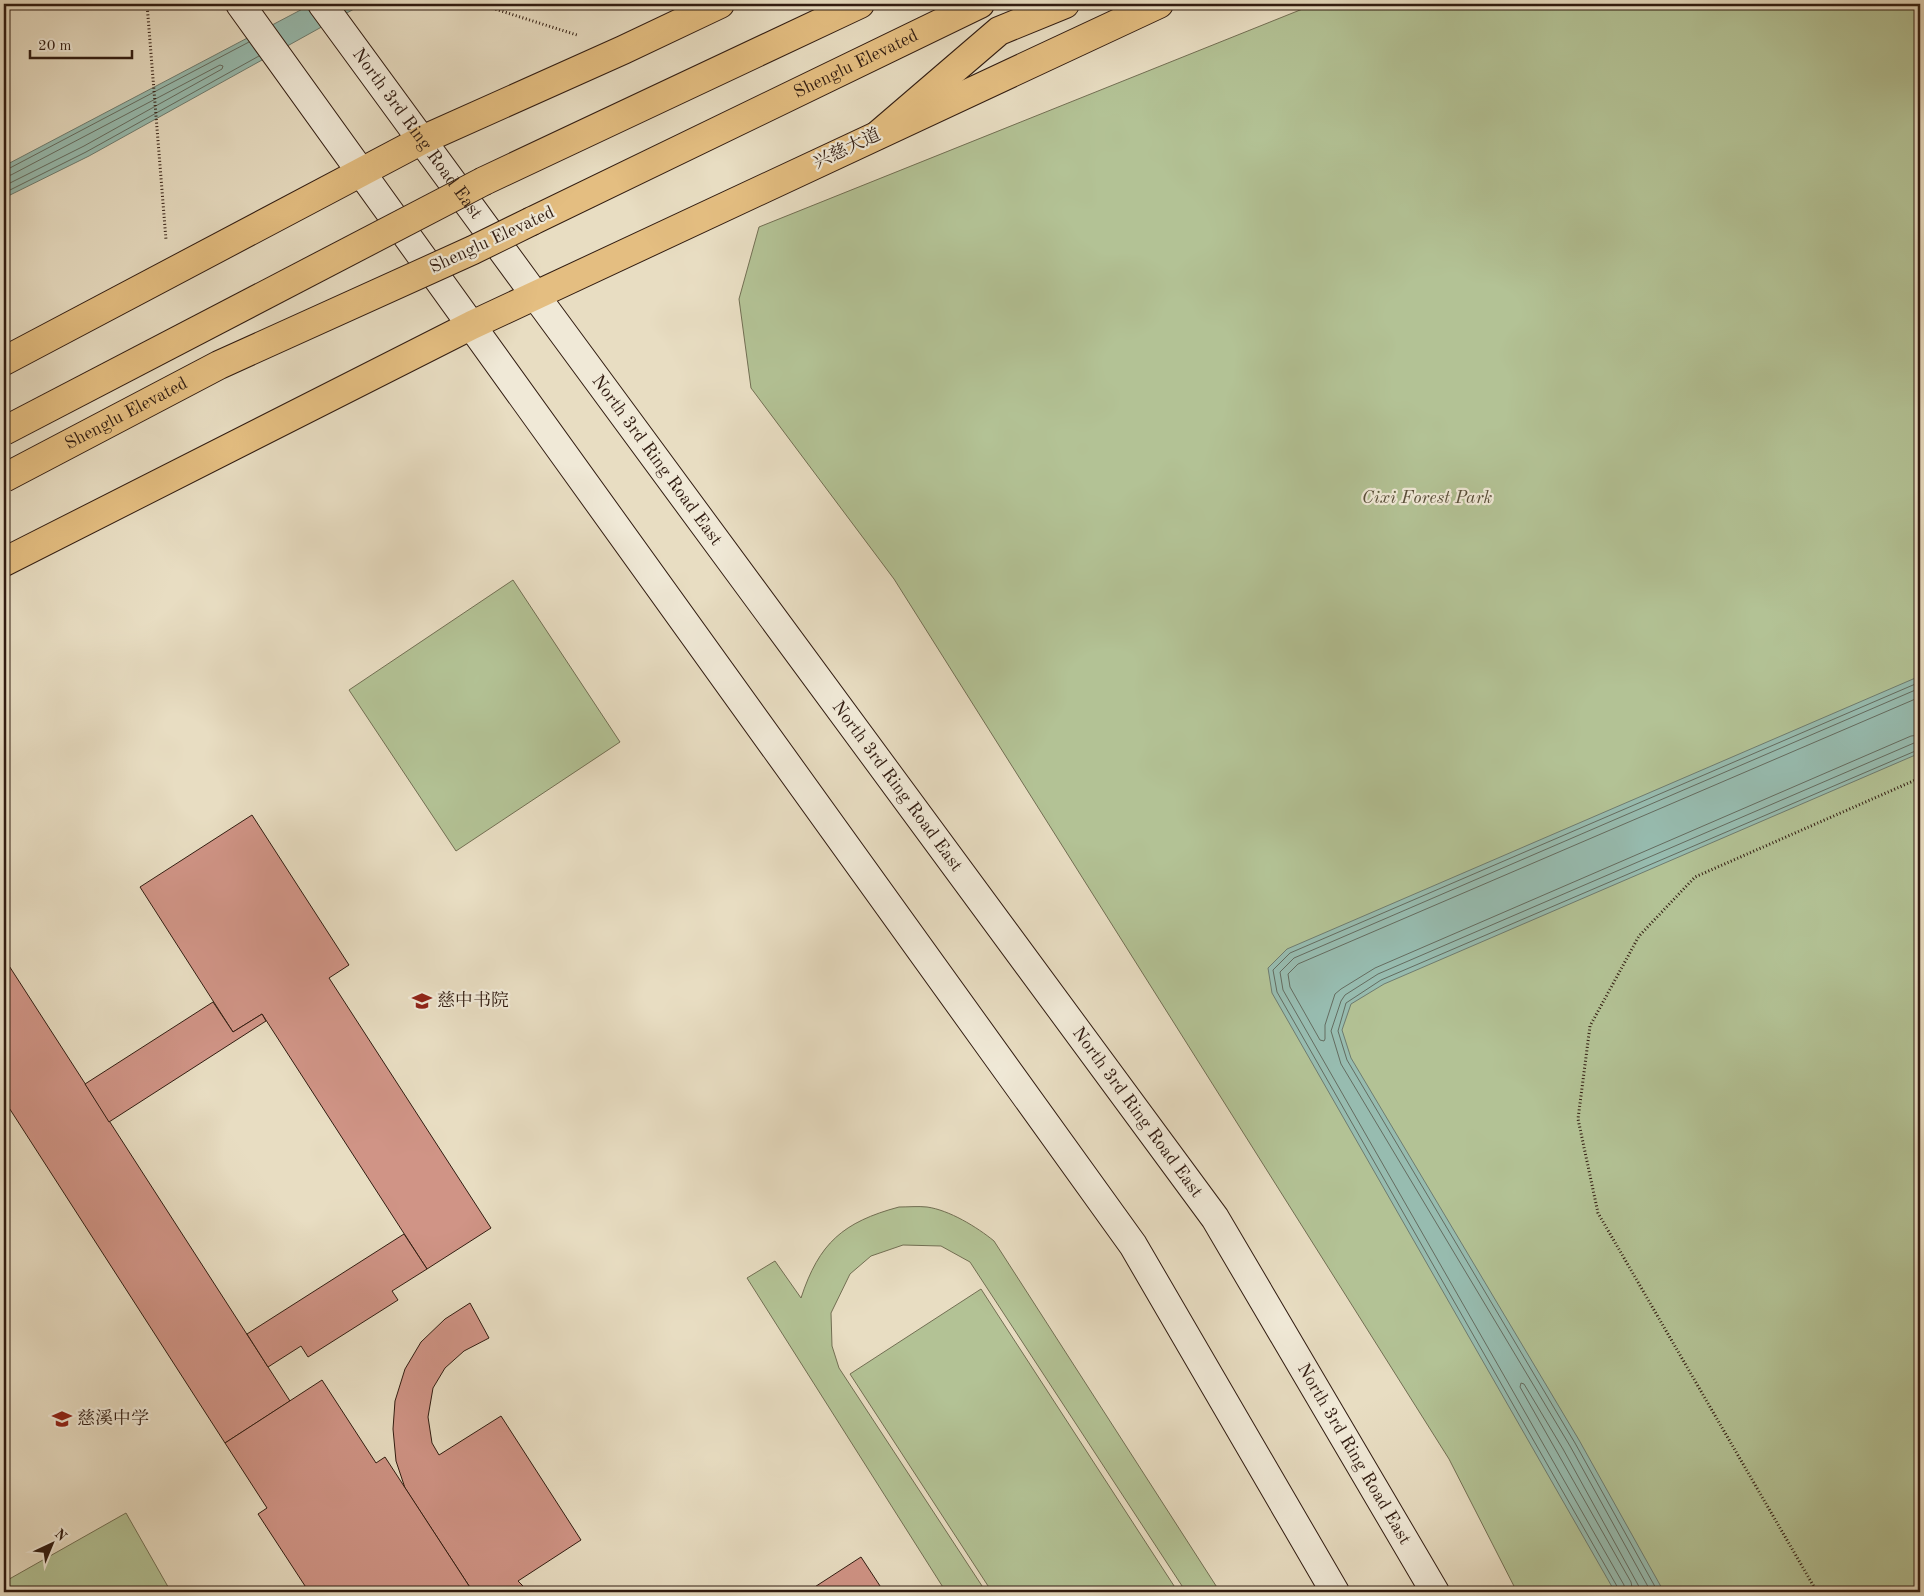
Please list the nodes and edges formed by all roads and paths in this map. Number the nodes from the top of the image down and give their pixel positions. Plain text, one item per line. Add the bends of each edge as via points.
1 (147, 4) edge
2 (240, 4) edge
3 (322, 4) edge
4 (479, 4) edge
5 (720, 4) edge
6 (860, 4) edge
7 (980, 4) edge
8 (1064, 4) edge
9 (1158, 4) edge
10 (578, 36) dead end
11 (879, 134) junction
12 (422, 140) junction
13 (360, 171) junction
14 (168, 273) junction
15 (535, 295) junction
16 (472, 325) junction
17 (4, 361) edge
18 (4, 431) edge
19 (4, 478) edge
20 (4, 562) edge
21 (1920, 778) edge
22 (1335, 1592) edge
23 (1435, 1592) edge
24 (1817, 1592) edge

1 - 14 path
2 - 13 main road
3 - 12 main road, North 3rd Ring Road East
4 - 10 path
5 - 12 main road
6 - 18 main road, bridge via 484,181
7 - 19 main road, Shenglu Elevated, bridge via 473,250 219,365
8 - 11 main road via 999,31
9 - 11 main road, 兴慈大道
11 - 15 main road, 兴慈大道
12 - 13 main road
12 - 15 main road, North 3rd Ring Road East
13 - 14 main road
13 - 16 main road
14 - 17 main road
15 - 16 main road, 兴慈大道
15 - 23 main road, North 3rd Ring Road East via 1215,1218
16 - 20 main road, 兴慈大道
16 - 22 main road via 1133,1245
21 - 24 path via 1695,877 1639,936 1590,1026 1578,1118 1598,1213

